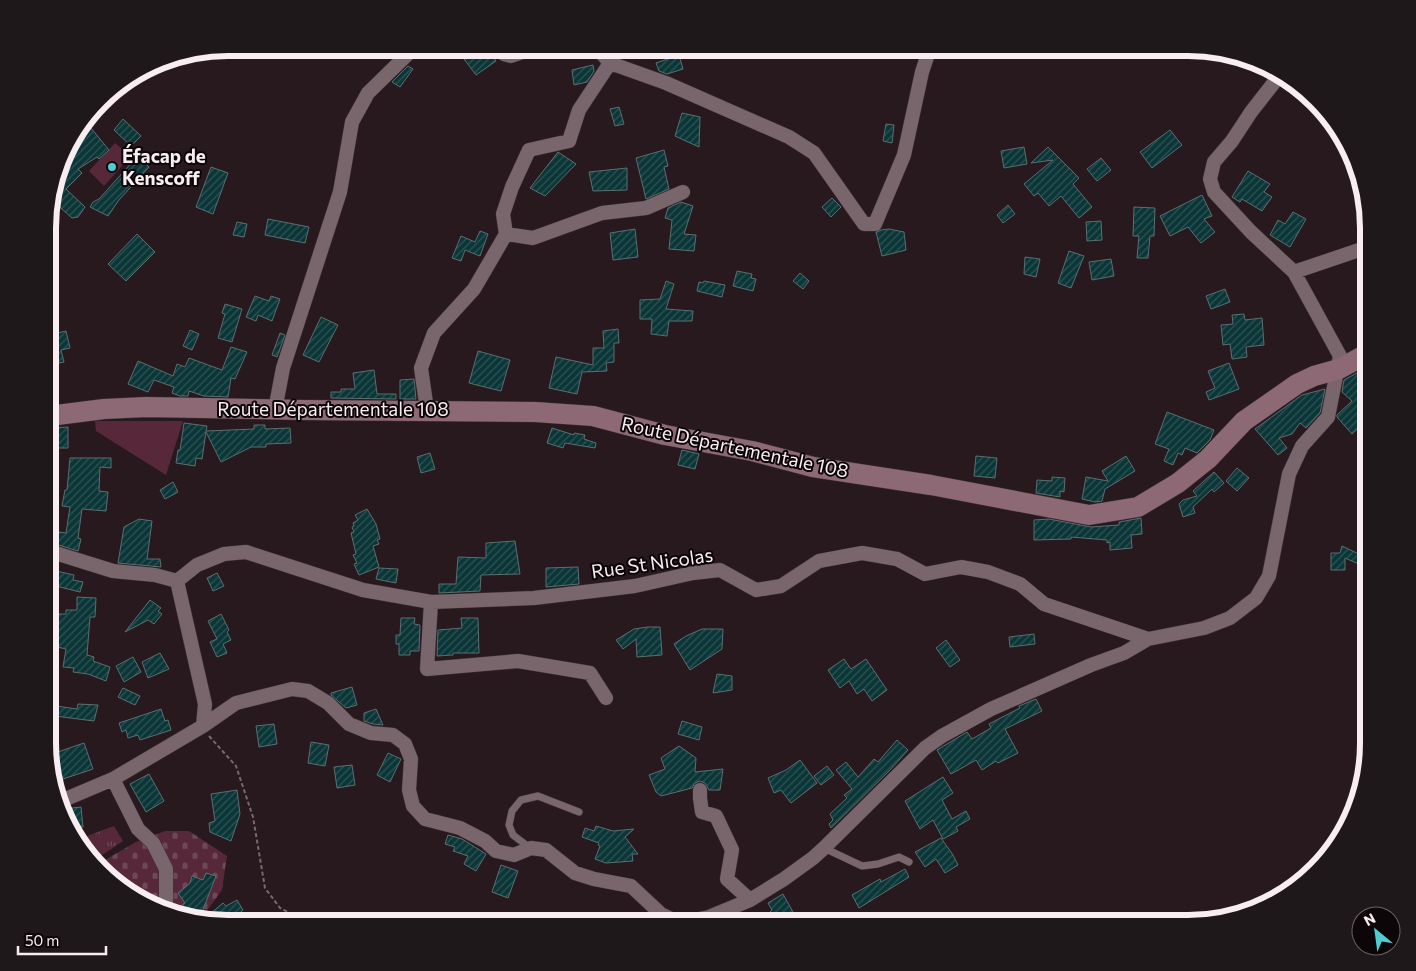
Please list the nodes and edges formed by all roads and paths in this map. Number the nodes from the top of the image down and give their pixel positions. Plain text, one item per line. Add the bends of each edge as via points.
1 (406, 56) edge
2 (603, 56) edge
3 (927, 56) edge
4 (610, 63) junction
5 (1276, 81) edge
6 (683, 192) dead end
7 (506, 234) junction
8 (1359, 250) edge
9 (1294, 272) junction
10 (1359, 356) edge
11 (1338, 369) junction
12 (275, 410) junction
13 (426, 410) junction
14 (56, 415) edge
15 (56, 553) edge
16 (177, 581) junction
17 (431, 602) junction
18 (1148, 639) junction
19 (606, 698) dead end
20 (203, 727) junction
21 (113, 779) junction
22 (700, 790) dead end
23 (65, 799) edge
24 (579, 812) dead end
25 (531, 848) junction
26 (824, 848) junction
27 (909, 862) dead end
28 (750, 900) junction
29 (166, 903) edge
30 (715, 914) edge
31 (293, 915) edge
32 (662, 915) edge

1 - 12 street via 368,93 352,122 340,192 283,368
2 - 4 street
3 - 4 street via 904,155 875,224 864,224 814,153 789,137 666,83
4 - 7 street via 579,110 569,141 530,150 503,214
5 - 9 street via 1214,162 1210,179 1214,192
6 - 7 street via 646,208 602,213 533,238
7 - 13 street via 474,289 434,333 421,368
8 - 9 street
9 - 11 street via 1340,356
10 - 11 main road, Route Départementale 108
11 - 13 main road, Route Départementale 108 via 1288,389 1244,422 1208,459 1178,483 1138,507 1089,515 813,467 593,416
11 - 18 street, Rue St Nicolas via 1328,417 1302,446 1289,474 1270,576 1256,598 1230,618 1204,628
12 - 13 main road, Route Départementale 108
12 - 14 main road, Route Départementale 108 via 138,407
15 - 16 street via 113,571 155,575
16 - 17 street, Rue St Nicolas via 197,565 224,554 246,552 363,590
16 - 20 street via 205,704
17 - 18 street, Rue St Nicolas via 572,593 635,586 720,570 756,590 781,586 819,560 862,553 897,559 925,574 961,567 988,572 1020,584 1044,604
17 - 19 street via 427,670 518,661 590,673
18 - 26 street via 1124,653 991,709 942,736 925,748
20 - 21 street
20 - 25 street via 236,703 292,689 308,691 349,724 372,733 393,735 405,744 411,760 409,790 413,806 425,819 460,828 485,841 496,851 514,855
20 - 31 path via 236,766 253,817 265,888 280,908
21 - 23 street
21 - 29 street via 138,829 153,842 166,870
22 - 28 street via 702,812 716,816 732,850 727,879
24 - 25 lane via 538,796 521,800 512,810 509,824 513,835
25 - 32 street via 546,850 575,872 594,880 631,886
26 - 27 lane via 862,866 900,857
26 - 28 street
28 - 30 street

